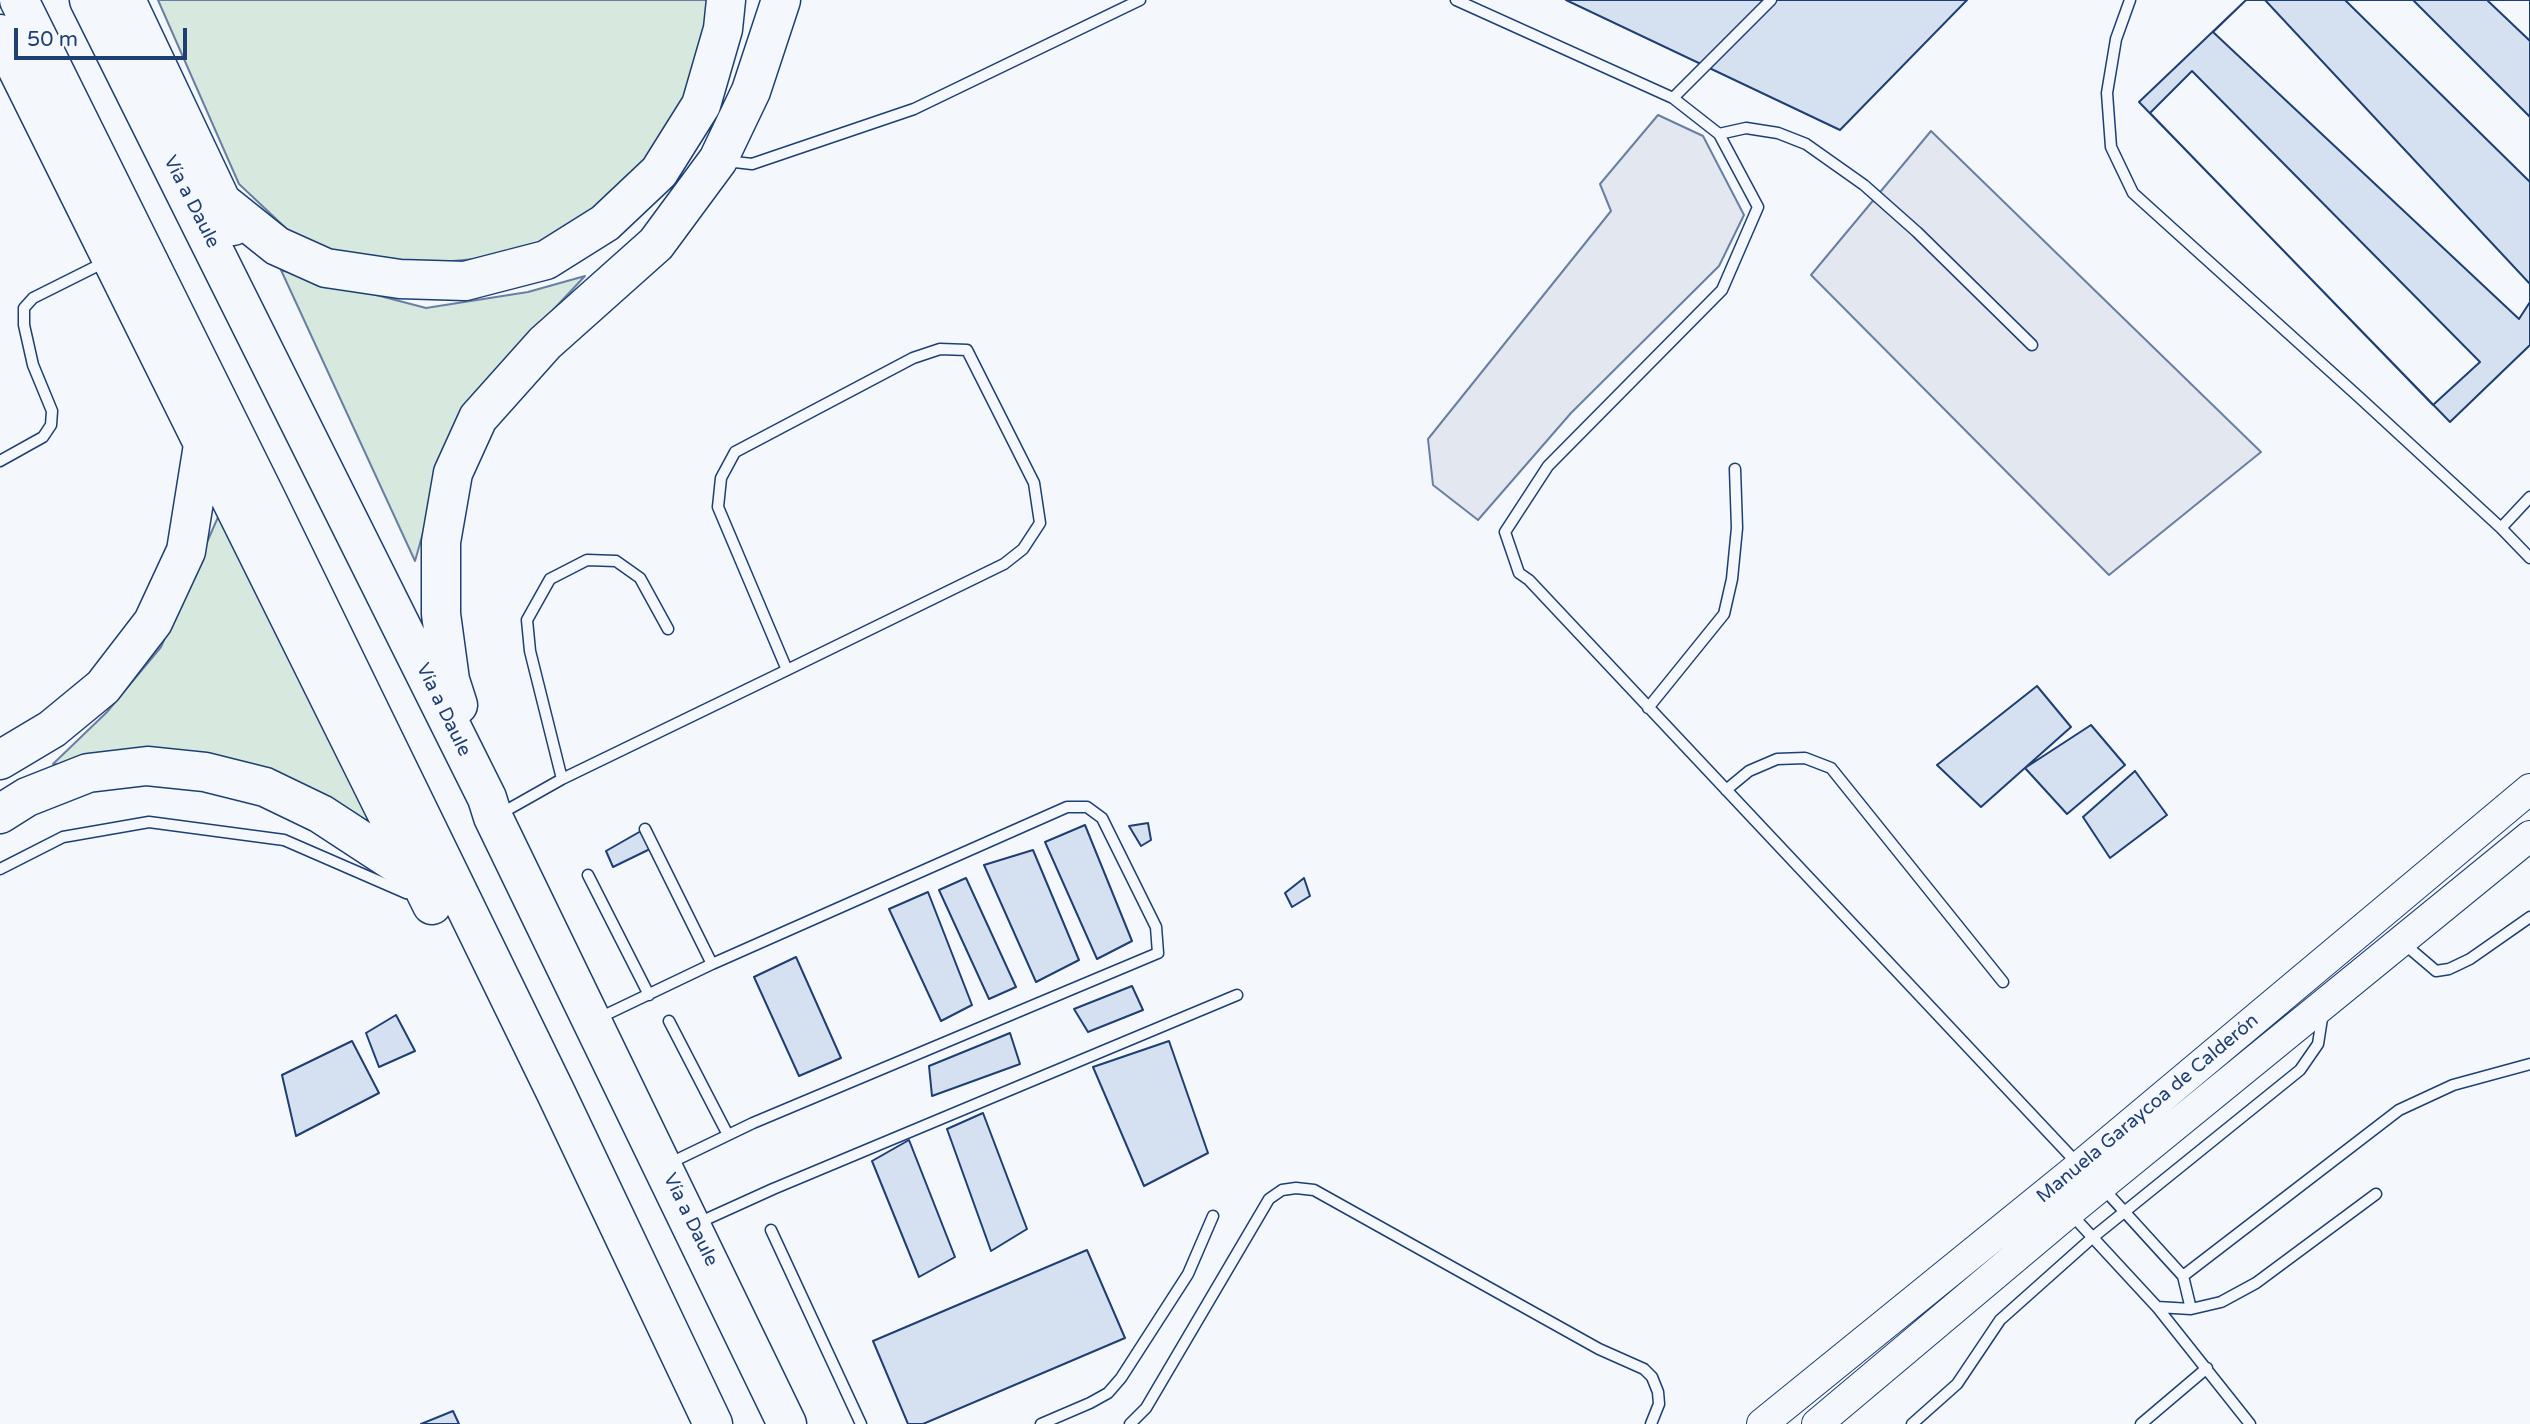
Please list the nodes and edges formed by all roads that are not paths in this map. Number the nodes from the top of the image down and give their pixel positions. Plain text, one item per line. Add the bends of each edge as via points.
1 (19, 0) edge
2 (89, 0) edge
3 (126, 0) edge
4 (726, 0) edge
5 (781, 0) edge
6 (1140, 0) edge
7 (1456, 0) edge
8 (1770, 0) edge
9 (2130, 0) edge
10 (0, 34) edge
11 (1673, 98) junction
12 (1719, 134) junction
13 (718, 160) junction
14 (222, 202) junction
15 (111, 259) junction
16 (2032, 345) dead end
17 (203, 445) junction
18 (0, 461) edge
19 (1735, 469) dead end
20 (2530, 497) edge
21 (266, 498) junction
22 (2501, 528) junction
23 (355, 530) junction
24 (2530, 558) edge
25 (668, 629) dead end
26 (787, 670) junction
27 (1648, 708) junction
28 (0, 760) edge
29 (562, 779) junction
30 (2530, 789) edge
31 (1726, 790) junction
32 (490, 808) junction
33 (0, 814) edge
34 (645, 829) dead end
35 (2530, 836) edge
36 (0, 869) edge
37 (588, 875) dead end
38 (432, 905) junction
39 (2530, 917) edge
40 (2402, 942) junction
41 (712, 964) junction
42 (2003, 982) dead end
43 (649, 995) junction
44 (1237, 995) dead end
45 (2323, 1006) junction
46 (594, 1021) junction
47 (669, 1021) dead end
48 (2530, 1064) edge
49 (556, 1093) junction
50 (728, 1135) junction
51 (664, 1166) junction
52 (2091, 1177) junction
53 (2376, 1194) dead end
54 (2069, 1212) junction
55 (2125, 1212) junction
56 (1213, 1216) dead end
57 (692, 1226) junction
58 (771, 1230) dead end
59 (2092, 1238) junction
60 (2183, 1276) junction
61 (2157, 1307) junction
62 (2191, 1309) junction
63 (2207, 1368) junction
64 (713, 1424) edge
65 (787, 1424) edge
66 (861, 1424) edge
67 (1041, 1424) edge
68 (1130, 1424) edge
69 (1651, 1424) edge
70 (1762, 1424) edge
71 (1817, 1424) edge
72 (1912, 1424) edge
73 (2141, 1424) edge
74 (2250, 1424) edge

1 - 21 highway
2 - 23 highway, Vía a Daule
3 - 14 highway
4 - 14 highway via 723,29 701,105 659,172 605,223 546,260 465,281 400,279 326,268 277,246
5 - 13 highway via 751,90
6 - 13 lane via 914,110 752,164
7 - 11 lane
8 - 11 lane
9 - 22 lane via 2116,39 2107,93 2111,147 2133,193
10 - 15 highway
11 - 12 lane
12 - 16 lane via 1746,128 1806,144 1864,185 1909,225
12 - 27 lane via 1758,207 1722,290 1548,466 1505,532 1519,573
13 - 32 highway via 656,244 545,343 478,418 453,473 441,542 441,614 450,680
14 - 23 highway via 273,315
15 - 17 highway
15 - 18 lane via 33,298 24,308 33,365 52,411 51,425 43,437
17 - 21 highway
17 - 28 highway via 186,551 153,621 103,687 52,729
17 - 38 highway
19 - 27 lane via 1737,528 1724,614
20 - 22 lane
21 - 49 highway
22 - 24 lane
23 - 32 highway, Vía a Daule
25 - 29 lane via 640,578 616,561 587,560 550,579 527,620 530,651
26 - 26 lane via 718,507 721,478 735,452 913,358 940,349 967,350 1034,483 1040,523 1023,549 1004,564
26 - 29 lane
27 - 31 lane
29 - 32 lane
30 - 52 street, Manuela Garaycoa de Calderón
31 - 42 lane via 1749,771 1777,760 1805,758 1831,768
31 - 52 lane
32 - 46 highway, Vía a Daule
33 - 38 highway via 27,797 88,773 147,766 205,772 265,787 321,814 402,867
34 - 41 lane
35 - 40 street, Manuela Garaycoa de Calderón
36 - 38 lane via 63,837 149,822 284,840
37 - 43 lane
38 - 49 highway
39 - 40 lane via 2449,969 2436,971
40 - 45 street, Manuela Garaycoa de Calderón
41 - 43 lane
41 - 50 lane via 1067,807 1087,807 1102,818 1156,927 1158,953
43 - 46 lane
44 - 57 lane
45 - 52 street, Manuela Garaycoa de Calderón
45 - 55 lane via 2318,1044 2301,1070
46 - 51 highway, Vía a Daule
47 - 50 lane
48 - 60 lane via 2453,1085 2399,1110
49 - 64 highway
50 - 51 lane
51 - 57 highway, Vía a Daule
52 - 54 street, Manuela Garaycoa de Calderón
52 - 55 lane
52 - 70 street, Manuela Garaycoa de Calderón
53 - 62 lane via 2256,1283 2221,1302
54 - 59 lane
54 - 71 street, Manuela Garaycoa de Calderón
55 - 59 lane
55 - 60 lane
56 - 67 lane via 1188,1274 1121,1378 1108,1393
57 - 65 highway, Vía a Daule
58 - 66 lane
59 - 61 lane
59 - 72 lane via 2000,1320 1957,1384
60 - 62 lane
61 - 62 lane
61 - 63 lane
63 - 73 lane
63 - 74 lane
68 - 69 lane via 1146,1408 1269,1199 1296,1188 1314,1189 1598,1349 1644,1369 1658,1392 1659,1404

